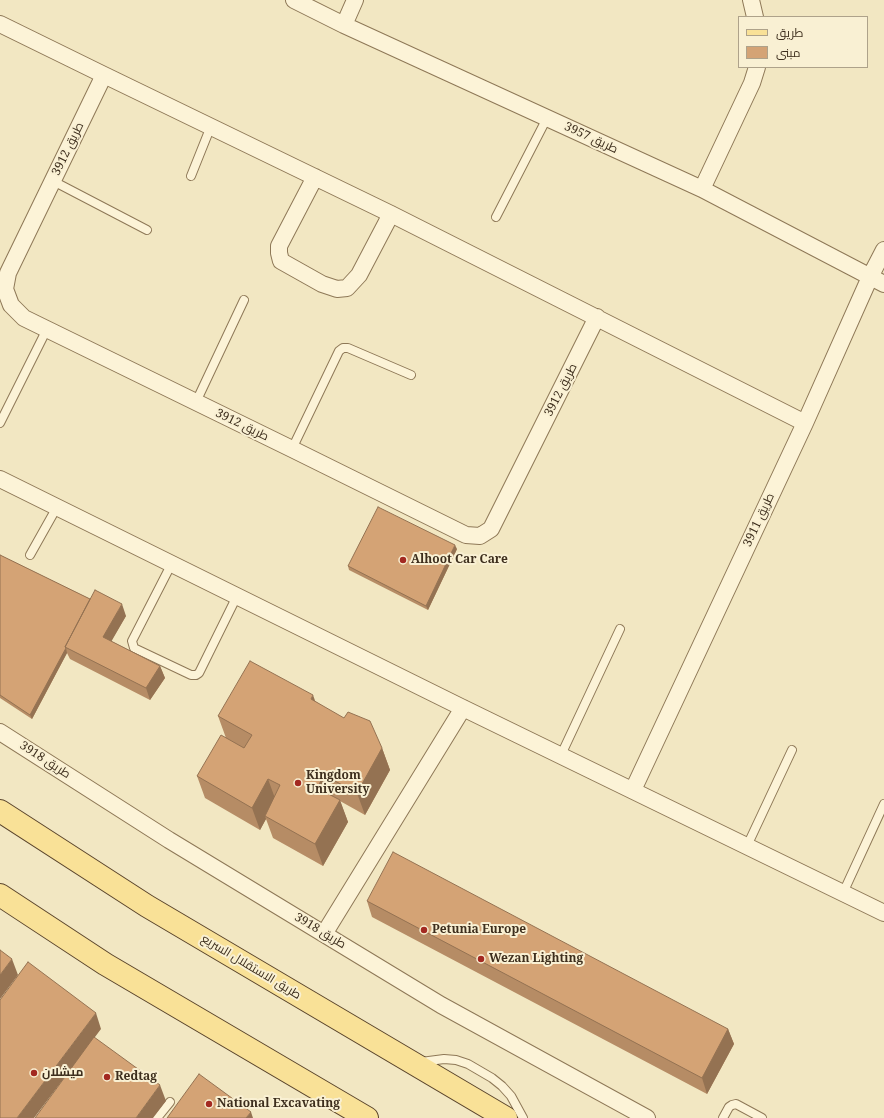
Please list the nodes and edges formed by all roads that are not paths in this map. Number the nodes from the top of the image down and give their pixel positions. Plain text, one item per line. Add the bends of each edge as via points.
1 (294, 0) edge
2 (355, 0) edge
3 (751, 0) edge
4 (755, 16) edge
5 (0, 24) edge
6 (344, 25) junction
7 (757, 68) edge
8 (104, 75) junction
9 (547, 118) junction
10 (211, 126) junction
11 (192, 176) dead end
12 (315, 177) junction
13 (53, 181) junction
14 (702, 189) junction
15 (392, 214) junction
16 (496, 217) dead end
17 (147, 230) dead end
18 (884, 250) edge
19 (877, 281) edge
20 (244, 300) dead end
21 (597, 318) junction
22 (47, 329) junction
23 (411, 375) dead end
24 (196, 402) junction
25 (805, 422) junction
26 (0, 423) edge
27 (292, 449) junction
28 (0, 479) edge
29 (57, 507) junction
30 (30, 555) dead end
31 (172, 563) junction
32 (237, 596) junction
33 (620, 629) dead end
34 (463, 708) junction
35 (0, 732) edge
36 (792, 750) dead end
37 (561, 755) junction
38 (633, 790) junction
39 (884, 804) edge
40 (0, 811) edge
41 (747, 846) junction
42 (843, 893) junction
43 (0, 895) edge
44 (884, 913) edge
45 (324, 934) junction
46 (414, 1064) junction
47 (170, 1102) dead end
48 (157, 1118) edge
49 (367, 1118) edge
50 (506, 1118) edge
51 (522, 1118) edge
52 (648, 1118) edge
53 (723, 1118) edge
54 (762, 1118) edge

1 - 6 street, طريق 3957
2 - 6 street
3 - 4 street
5 - 8 street
6 - 9 street, طريق 3957
7 - 14 street
8 - 10 street
8 - 13 street, طريق 3912
9 - 14 street, طريق 3957
9 - 16 lane
10 - 11 lane
10 - 12 street
12 - 15 street
12 - 15 street via 279,246 279,253 281,261 322,284 337,289 347,288 359,275
13 - 17 lane
13 - 22 street, طريق 3912 via 8,273 5,289 11,305 24,318
14 - 19 street, طريق 3957
15 - 21 street
18 - 19 street, طريق 3911
19 - 25 street, طريق 3911
20 - 24 lane
21 - 25 street
21 - 27 street, طريق 3912 via 490,529 480,536 466,535
22 - 24 street, طريق 3912
22 - 26 lane
23 - 27 lane via 348,348 339,351
24 - 27 street, طريق 3912
25 - 38 street, طريق 3911
28 - 29 street
29 - 30 lane
29 - 31 street
31 - 32 street
31 - 32 lane via 132,641 134,648 196,675
32 - 34 street
33 - 37 lane
34 - 37 street
34 - 45 street
35 - 45 street, طريق 3918 via 168,840
36 - 41 lane
37 - 38 street
38 - 41 street
39 - 42 lane
40 - 46 main road, طريق الاستقلال السريع via 146,906
41 - 42 street
42 - 44 street
43 - 49 main road via 105,964
45 - 52 street, طريق 3918 via 441,1005
46 - 50 main road, طريق الاستقلال السريع
46 - 51 lane via 444,1059 468,1064 502,1086 511,1096
47 - 48 lane
53 - 54 lane via 729,1107 736,1104

